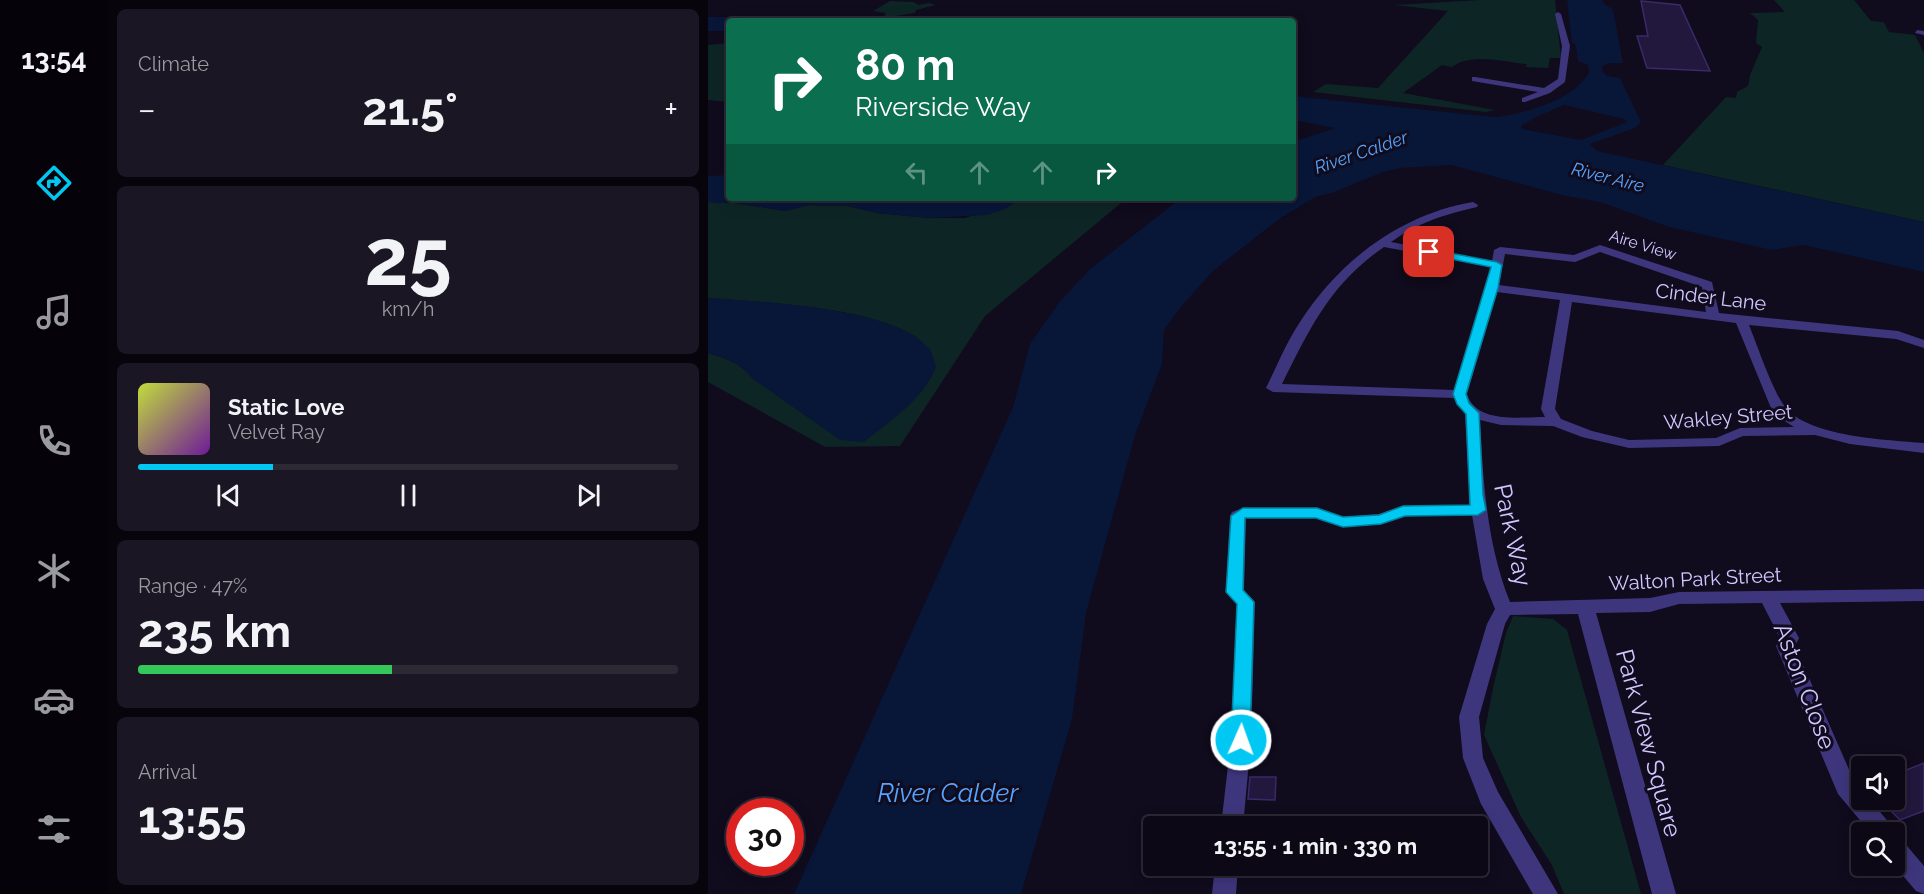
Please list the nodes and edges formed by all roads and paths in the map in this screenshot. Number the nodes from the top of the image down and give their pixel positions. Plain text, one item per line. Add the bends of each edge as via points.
1 (1558, 14) dead end
2 (1475, 79) dead end
3 (1547, 91) junction
4 (1525, 100) dead end
5 (1473, 205) dead end
6 (1384, 244) junction
7 (1497, 265) junction
8 (1492, 288) junction
9 (1568, 298) junction
10 (1713, 317) junction
11 (1741, 321) junction
12 (1924, 344) edge
13 (1460, 394) junction
14 (1472, 413) junction
15 (1551, 416) junction
16 (1814, 431) junction
17 (1924, 448) edge
18 (1478, 510) junction
19 (1924, 596) edge
20 (1768, 597) junction
21 (1585, 606) junction
22 (1504, 609) junction
23 (1233, 816) edge
24 (1875, 822) edge
25 (1905, 860) edge
26 (1226, 876) edge
27 (1924, 883) edge
28 (1924, 891) edge
29 (1224, 894) edge
30 (1546, 894) edge
31 (1664, 894) edge
32 (1916, 894) edge

1 - 3 street via 1566,46 1564,73 1562,80
2 - 3 street
3 - 4 street
5 - 6 street via 1437,212
6 - 7 street
6 - 13 street via 1351,267 1306,322 1273,388
7 - 8 street
7 - 10 street, Aire View via 1500,250 1575,260 1600,248 1708,285
8 - 9 street, Cinder Lane
8 - 13 street
9 - 10 street, Cinder Lane
9 - 15 street
10 - 11 street, Cinder Lane
11 - 12 street, Cinder Lane via 1898,335
11 - 16 street via 1781,412
13 - 14 street, Park Way
14 - 15 street via 1492,419
14 - 18 street, Park Way
15 - 16 street, Wakley Street via 1587,434 1629,444 1719,442 1740,432
16 - 17 street via 1867,443
18 - 22 street, Park Way via 1492,579
18 - 23 street via 1403,511 1381,519 1343,522 1317,513 1238,516 1234,592 1246,602 1241,740
19 - 20 street, Walton Park Street
20 - 21 street, Walton Park Street via 1679,598 1650,605
20 - 24 street, Aston Close via 1790,638 1785,646 1845,787
21 - 22 street, Walton Park Street
21 - 31 street, Park View Square
22 - 30 street, Park Way via 1469,717 1473,758 1489,797
25 - 27 street
26 - 29 street
28 - 32 street

